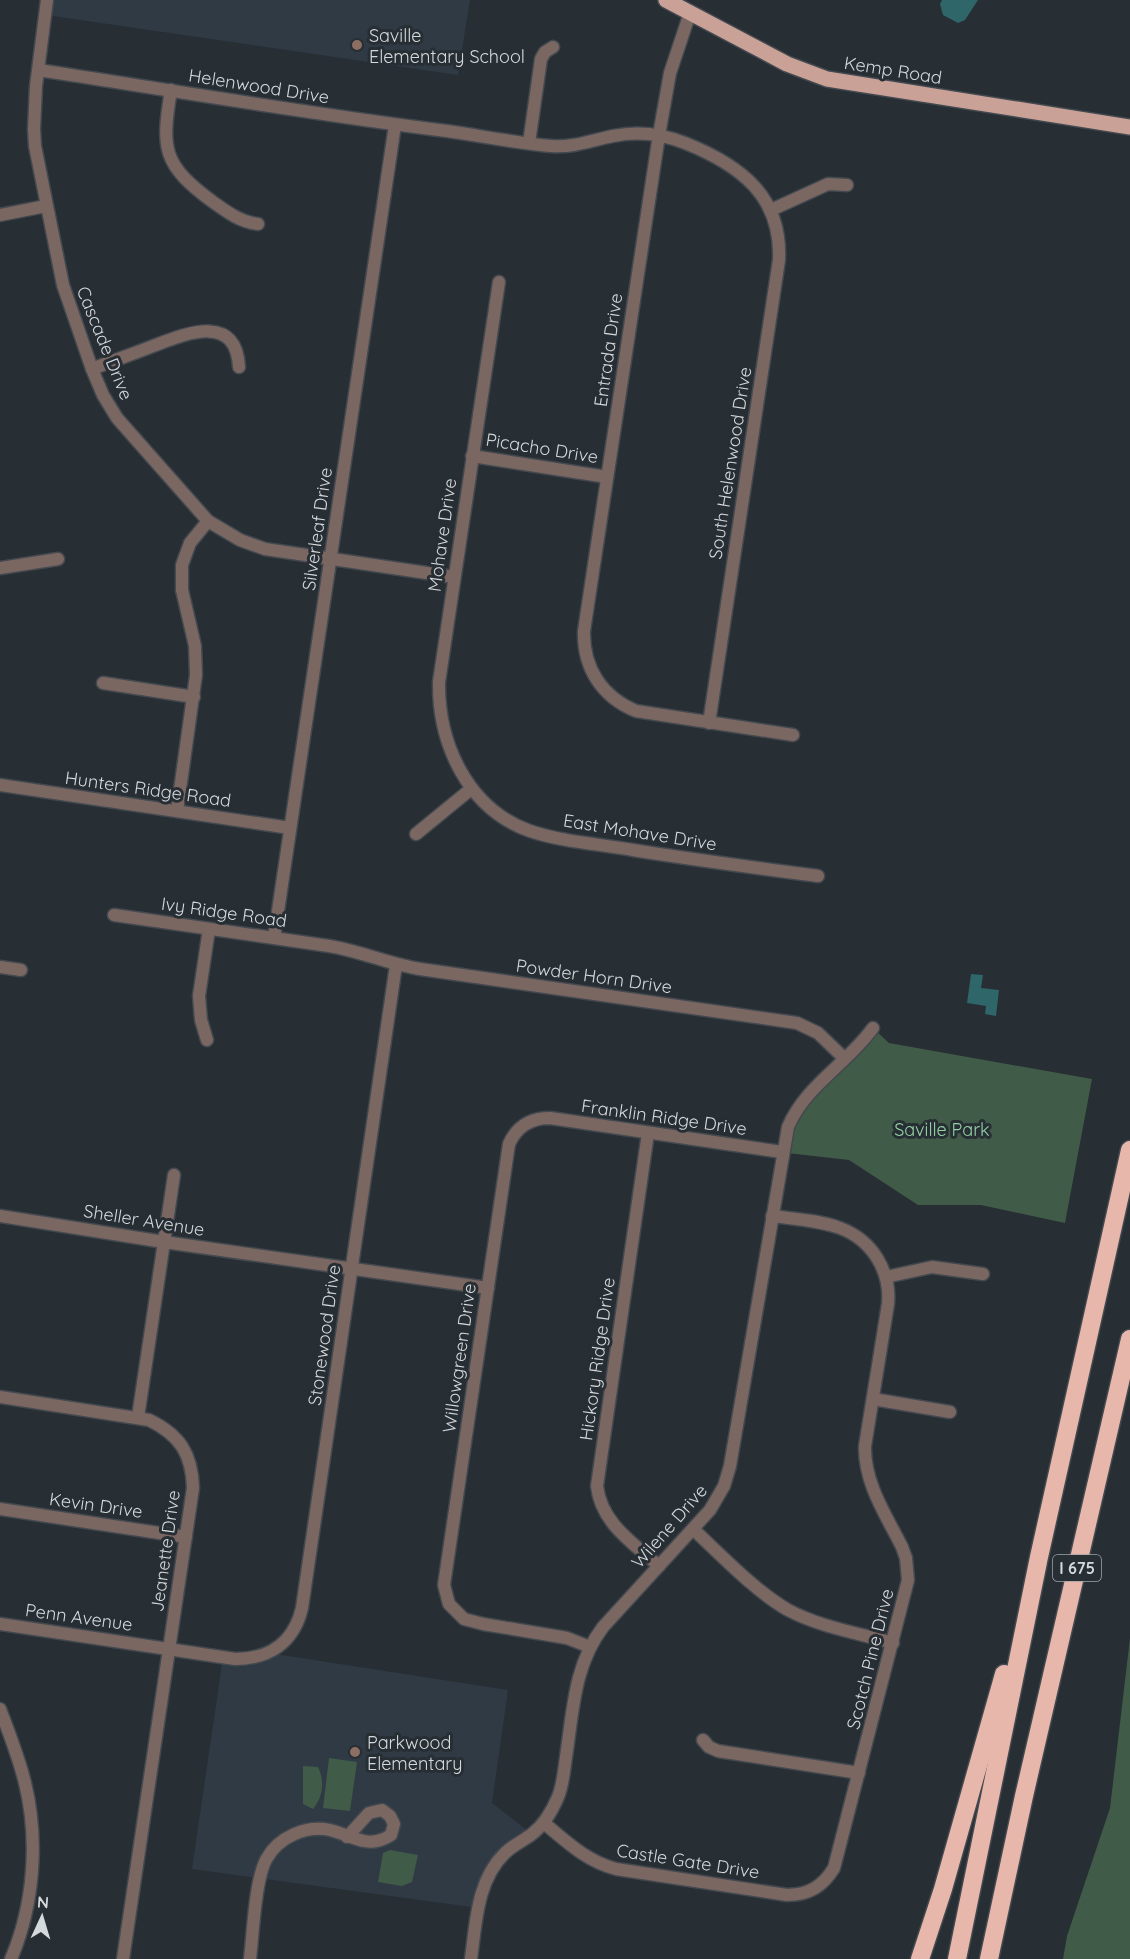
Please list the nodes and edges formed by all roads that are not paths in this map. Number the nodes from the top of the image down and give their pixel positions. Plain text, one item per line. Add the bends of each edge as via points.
1 (47, 0) edge
2 (666, 0) edge
3 (690, 13) junction
4 (553, 47) dead end
5 (39, 70) junction
6 (171, 90) junction
7 (395, 125) junction
8 (1130, 127) edge
9 (659, 135) junction
10 (529, 143) junction
11 (847, 185) dead end
12 (46, 206) junction
13 (771, 210) junction
14 (0, 215) edge
15 (258, 224) dead end
16 (499, 282) dead end
17 (239, 367) dead end
18 (92, 369) junction
19 (472, 456) junction
20 (607, 477) junction
21 (208, 521) junction
22 (331, 558) junction
23 (58, 559) dead end
24 (0, 568) edge
25 (454, 577) junction
26 (103, 683) dead end
27 (194, 697) junction
28 (710, 723) junction
29 (793, 735) dead end
30 (0, 785) edge
31 (471, 789) junction
32 (177, 811) junction
33 (290, 828) junction
34 (416, 834) dead end
35 (818, 876) dead end
36 (114, 915) dead end
37 (209, 929) junction
38 (274, 938) junction
39 (329, 946) joint
40 (396, 965) junction
41 (0, 967) edge
42 (21, 970) dead end
43 (873, 1028) dead end
44 (207, 1040) dead end
45 (844, 1058) junction
46 (541, 1118) joint
47 (648, 1133) junction
48 (1130, 1150) edge
49 (782, 1152) junction
50 (174, 1175) dead end
51 (0, 1216) edge
52 (772, 1216) junction
53 (164, 1242) junction
54 (352, 1268) junction
55 (984, 1274) dead end
56 (886, 1277) junction
57 (488, 1288) junction
58 (1130, 1339) edge
59 (0, 1397) edge
60 (873, 1399) junction
61 (950, 1412) dead end
62 (138, 1417) junction
63 (0, 1509) edge
64 (693, 1529) junction
65 (186, 1537) junction
66 (1039, 1557) junction
67 (659, 1566) junction
68 (0, 1624) edge
69 (893, 1642) junction
70 (590, 1647) junction
71 (169, 1649) junction
72 (224, 1657) joint
73 (0, 1709) edge
74 (703, 1740) dead end
75 (859, 1773) junction
76 (1024, 1796) junction
77 (544, 1823) junction
78 (347, 1837) dead end
79 (805, 1893) joint
80 (11, 1959) edge
81 (123, 1959) edge
82 (250, 1959) edge
83 (471, 1959) edge
84 (920, 1959) edge
85 (957, 1959) edge
86 (989, 1959) edge
87 (1000, 1959) edge

1 - 5 street, Cascade Drive
2 - 3 main road, Kemp Road
3 - 8 main road, Kemp Road via 787,64 827,79
3 - 9 street, Entrada Drive via 669,73
4 - 10 street via 541,59
5 - 6 street, Helenwood Drive
5 - 12 street, Cascade Drive via 34,129
6 - 7 street, Helenwood Drive
6 - 15 street via 167,144 180,174 227,212
7 - 10 street, Helenwood Drive
7 - 22 street, Silverleaf Drive
9 - 10 street, Helenwood Drive via 625,134 567,146
9 - 13 street, Helenwood Drive via 686,143 734,169 757,188
9 - 20 street, Entrada Drive
11 - 13 street via 828,184
12 - 14 street
12 - 18 street, Cascade Drive via 63,285
13 - 28 street, South Helenwood Drive via 778,234 779,260
16 - 19 street, Mohave Drive
17 - 18 street via 236,348 229,339 204,331
18 - 21 street, Cascade Drive via 117,418
19 - 20 street, Picacho Drive
19 - 25 street, Mohave Drive
20 - 28 street, Entrada Drive via 584,643 590,669 604,691 622,705 636,711
21 - 22 street, Cascade Drive via 254,545
21 - 27 street via 190,543 182,565 182,590 196,653
22 - 25 street, Cascade Drive
22 - 33 street, Silverleaf Drive
23 - 24 street
25 - 31 street, Mohave Drive via 439,682 440,703 452,754
26 - 27 street
27 - 32 street
28 - 29 street
30 - 32 street, Hunters Ridge Road
31 - 34 street
31 - 35 street, East Mohave Drive via 517,825 551,837
32 - 33 street, Hunters Ridge Road
33 - 38 street, Silverleaf Drive
36 - 37 street, Ivy Ridge Road
37 - 38 street, Ivy Ridge Road
37 - 44 street via 199,996
38 - 39 street, Ivy Ridge Road
39 - 40 street, Powder Horn Drive
40 - 45 street, Powder Horn Drive via 797,1023 818,1033
40 - 54 street, Stonewood Drive
41 - 42 street
43 - 45 street, Wilene Drive
45 - 49 street, Wilene Drive via 799,1105
46 - 47 street, Franklin Ridge Drive
46 - 57 street, Willowgreen Drive via 521,1127 509,1144
47 - 49 street, Franklin Ridge Drive
47 - 67 street, Hickory Ridge Drive via 597,1486 600,1504 610,1522
48 - 66 highway, I 675
49 - 52 street, Wilene Drive
50 - 53 street
51 - 53 street, Sheller Avenue
52 - 56 street, Scotch Pine Drive via 830,1225 851,1233 873,1251
52 - 64 street, Wilene Drive via 729,1473 717,1501
53 - 54 street, Sheller Avenue
53 - 62 street
54 - 57 street, Sheller Avenue
54 - 72 street, Stonewood Drive via 300,1616 290,1635 269,1653 250,1659
55 - 56 street via 932,1267
56 - 60 street, Scotch Pine Drive via 888,1305
57 - 70 street, Willowgreen Drive via 444,1580 446,1595 459,1615 471,1622 567,1638
58 - 76 highway, I 675
59 - 62 street, Jeanette Drive
60 - 61 street
60 - 69 street, Scotch Pine Drive via 866,1464 871,1485 902,1547 908,1570
62 - 65 street, Jeanette Drive via 168,1431 187,1454 193,1488
63 - 65 street, Kevin Drive
64 - 67 street, Wilene Drive
64 - 69 street via 787,1610 819,1623
65 - 71 street, Jeanette Drive
66 - 84 highway
66 - 85 highway, I 675
67 - 70 street, Wilene Drive via 603,1627
68 - 71 street, Penn Avenue
69 - 75 street, Scotch Pine Drive
70 - 77 street, Wilene Drive via 577,1680 561,1787
71 - 72 street, Penn Avenue
71 - 81 street, Jeanette Drive
73 - 80 street via 25,1781 32,1828 29,1892
74 - 75 street via 718,1751
75 - 79 street, Scotch Pine Drive via 834,1868 819,1887
76 - 86 highway, I 675
76 - 87 highway
77 - 79 street, Castle Gate Drive via 583,1856 601,1865 788,1895
77 - 83 street, Wilene Drive via 503,1854 486,1879
78 - 82 street via 330,1830 295,1833 281,1841 267,1858 260,1878

